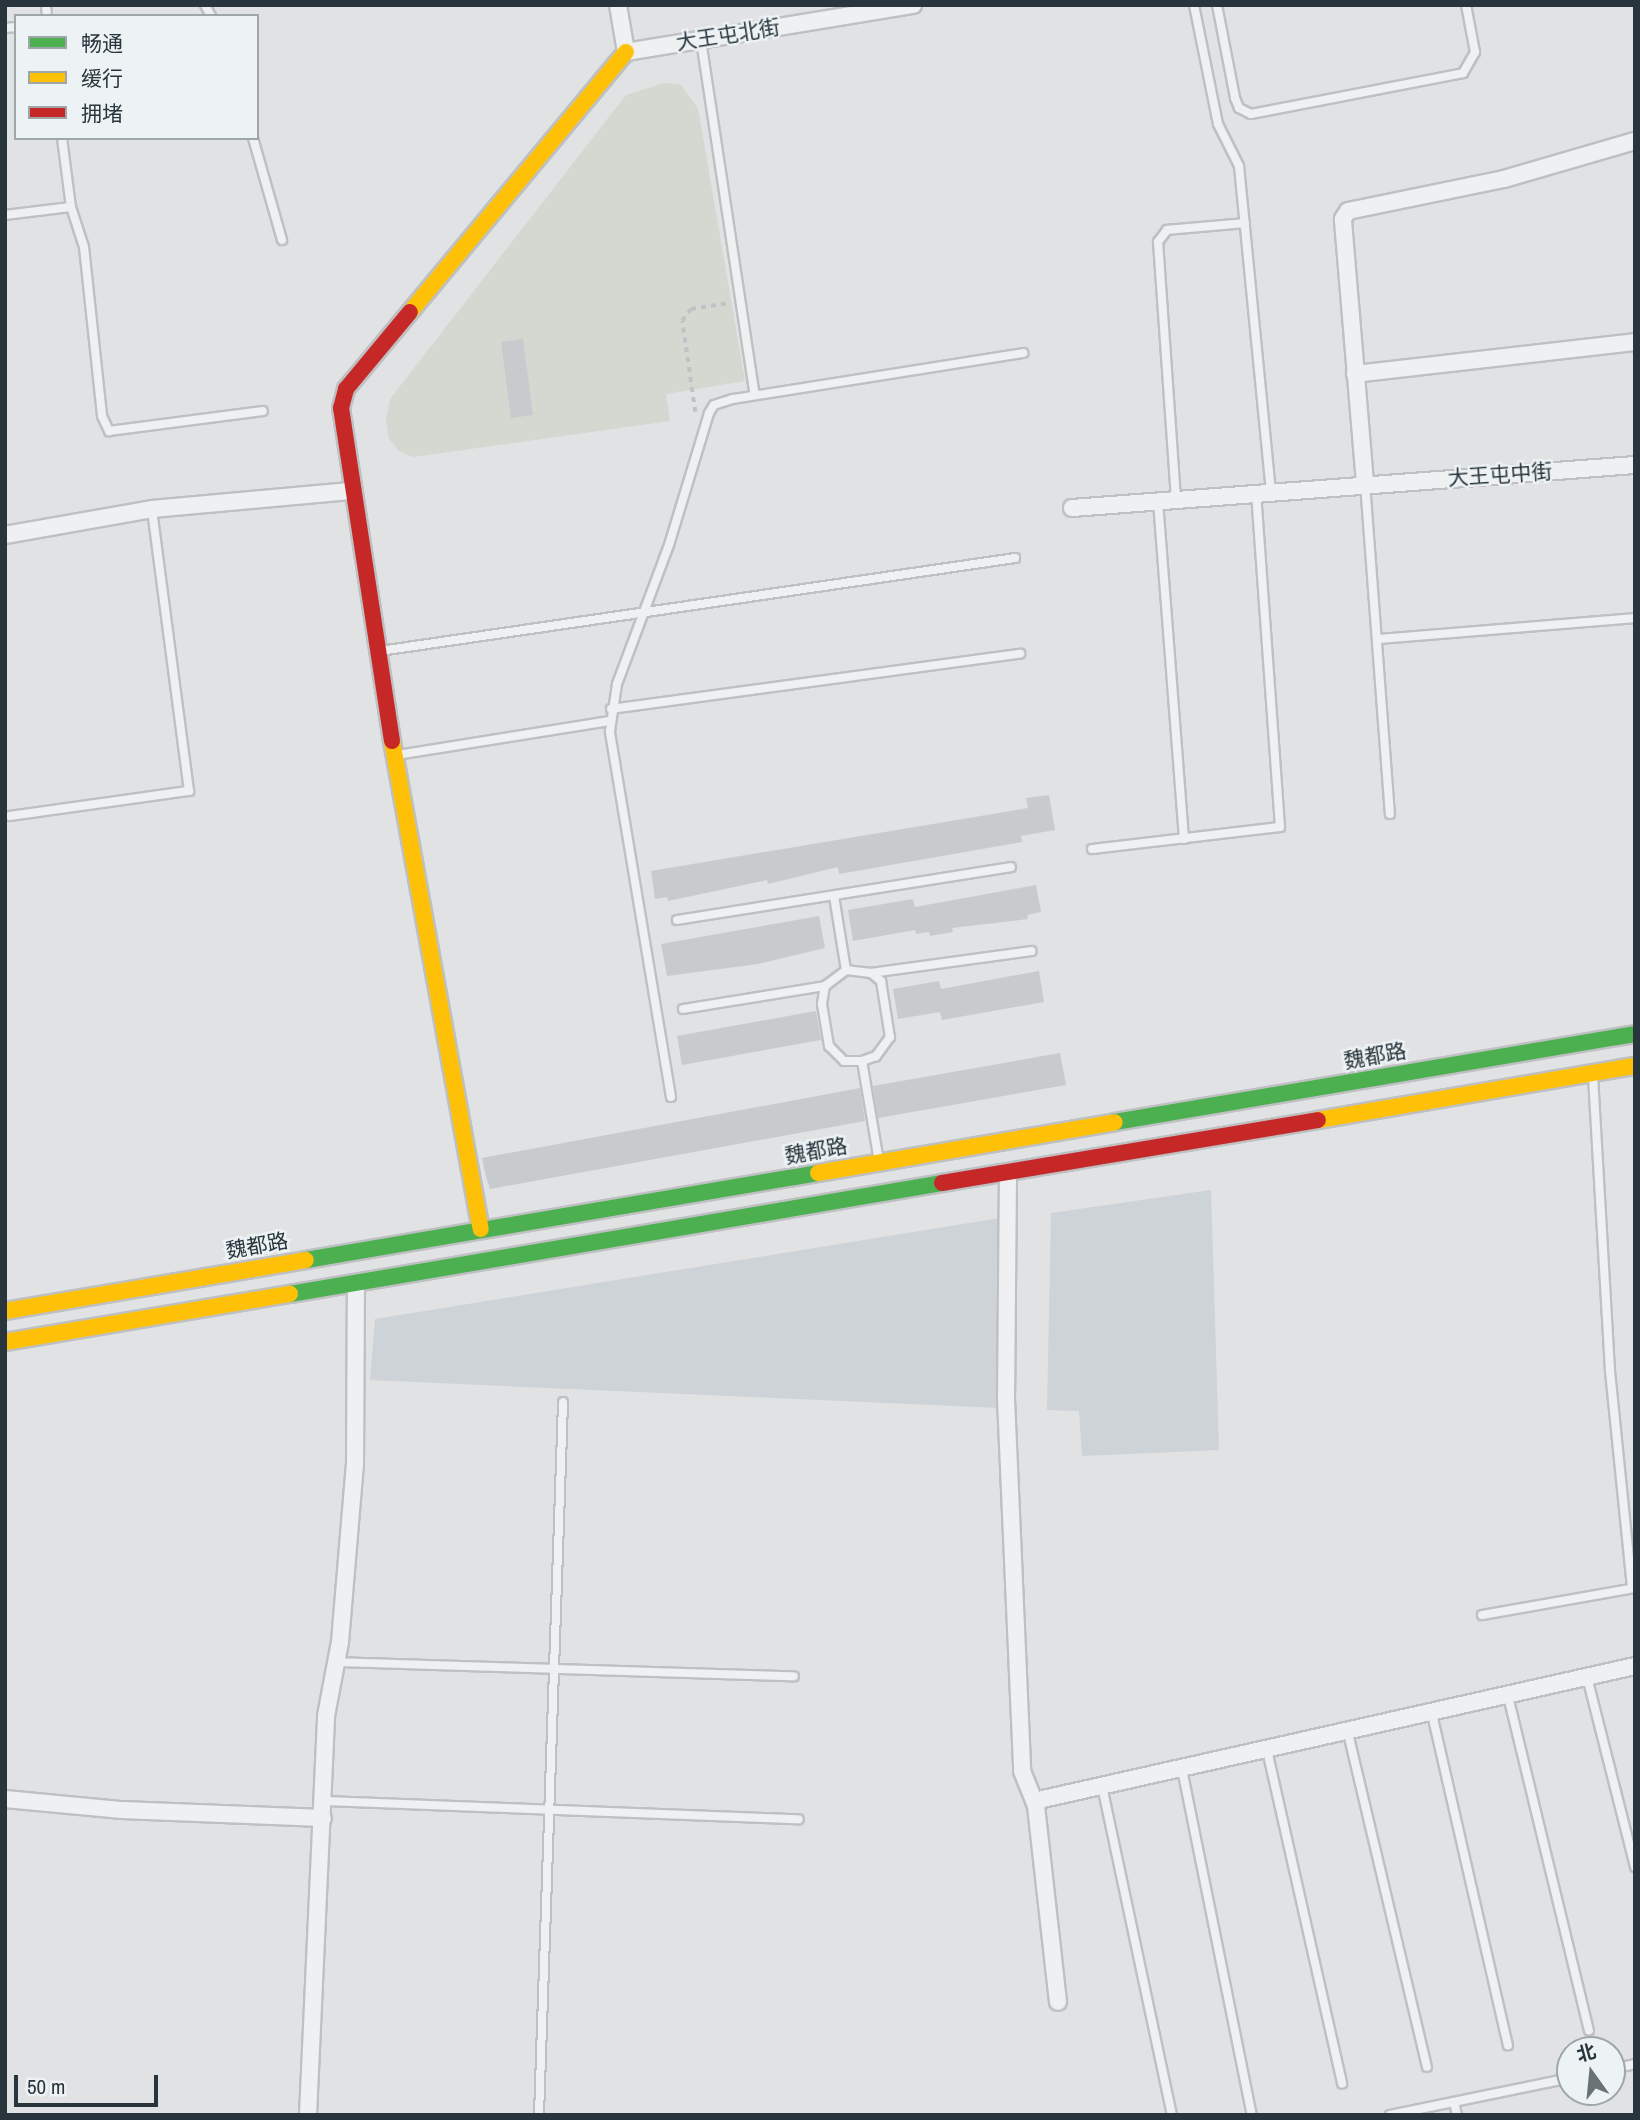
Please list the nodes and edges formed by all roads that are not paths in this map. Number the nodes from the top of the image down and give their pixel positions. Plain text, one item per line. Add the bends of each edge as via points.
1 (618, 5) edge
2 (913, 5) edge
3 (1195, 5) edge
4 (1217, 5) edge
5 (1466, 5) edge
6 (847, 10) edge
7 (701, 40) junction
8 (626, 52) junction
9 (62, 140) edge
10 (254, 140) edge
11 (1635, 141) edge
12 (71, 207) junction
13 (5, 215) edge
14 (1245, 223) junction
15 (282, 240) dead end
16 (1635, 342) edge
17 (1023, 353) dead end
18 (1355, 374) junction
19 (755, 395) junction
20 (263, 411) dead end
21 (1635, 465) edge
22 (1365, 483) junction
23 (350, 491) junction
24 (1263, 492) junction
25 (1176, 499) junction
26 (1158, 500) junction
27 (1072, 508) dead end
28 (152, 509) junction
29 (5, 535) edge
30 (1015, 558) dead end
31 (644, 612) junction
32 (1635, 618) edge
33 (1380, 639) junction
34 (377, 652) junction
35 (1020, 654) dead end
36 (611, 709) junction
37 (610, 721) junction
38 (394, 755) junction
39 (1390, 814) dead end
40 (10, 816) dead end
41 (1184, 839) junction
42 (1092, 849) dead end
43 (1012, 867) dead end
44 (834, 895) junction
45 (677, 920) dead end
46 (1031, 951) dead end
47 (846, 970) junction
48 (871, 974) junction
49 (825, 986) junction
50 (683, 1009) dead end
51 (1635, 1034) edge
52 (862, 1061) junction
53 (1635, 1066) edge
54 (1593, 1073) junction
55 (671, 1097) dead end
56 (879, 1161) junction
57 (1008, 1172) junction
58 (481, 1229) junction
59 (356, 1283) junction
60 (5, 1311) edge
61 (5, 1342) edge
62 (563, 1402) dead end
63 (1634, 1588) edge
64 (1482, 1615) dead end
65 (336, 1662) junction
66 (1635, 1666) edge
67 (554, 1668) junction
68 (794, 1676) dead end
69 (1587, 1677) junction
70 (1508, 1696) junction
71 (1432, 1714) junction
72 (1348, 1732) junction
73 (1267, 1750) junction
74 (1182, 1769) junction
75 (1102, 1786) junction
76 (5, 1800) edge
77 (323, 1801) junction
78 (1034, 1801) junction
79 (549, 1809) junction
80 (323, 1818) junction
81 (799, 1819) dead end
82 (1635, 1867) edge
83 (1058, 2002) dead end
84 (1589, 2030) dead end
85 (1508, 2045) dead end
86 (1427, 2067) dead end
87 (1556, 2081) edge
88 (1342, 2084) dead end
89 (1454, 2102) junction
90 (308, 2115) edge
91 (539, 2115) edge
92 (1172, 2115) edge
93 (1252, 2115) edge
94 (1390, 2115) edge
95 (1457, 2115) edge

1 - 8 street
2 - 6 street, 大王屯北街
3 - 14 lane via 1218,124 1239,166
4 - 5 lane via 1235,98 1239,108 1251,114 1462,73 1475,52
6 - 7 street, 大王屯北街
7 - 8 street, 大王屯北街
7 - 19 lane
8 - 23 main road via 346,389 341,408
9 - 12 lane
10 - 15 lane
11 - 18 street via 1504,179 1348,211 1343,219
12 - 13 lane
12 - 20 lane via 84,247 102,416 108,431
14 - 24 lane
14 - 25 lane via 1167,230 1158,242
16 - 18 street
17 - 19 lane
18 - 22 street
19 - 31 lane via 714,405
21 - 22 street, 大王屯中街
22 - 24 street, 大王屯中街
22 - 33 lane
23 - 28 street
23 - 34 main road
24 - 25 street, 大王屯中街
24 - 41 lane via 1280,827
25 - 26 street, 大王屯中街
26 - 27 street, 大王屯中街
26 - 41 lane
28 - 29 street
28 - 40 lane via 189,791
30 - 31 lane
31 - 34 lane
31 - 36 lane
32 - 33 lane
33 - 39 lane
34 - 38 main road
35 - 36 lane
36 - 37 lane
37 - 38 lane
37 - 55 lane
38 - 58 main road
41 - 42 lane
43 - 44 lane
44 - 45 lane
44 - 47 lane
46 - 48 lane
47 - 48 lane
47 - 49 lane
48 - 52 lane via 881,981 891,1037 876,1056
49 - 50 lane
49 - 52 lane via 822,1004 829,1046 844,1061
51 - 56 main road, 魏都路
52 - 56 lane
53 - 54 main road
54 - 57 main road
54 - 63 lane via 1609,1371
56 - 58 main road, 魏都路
57 - 59 main road
57 - 78 street via 1006,1399 1022,1771
58 - 60 main road, 魏都路
59 - 61 main road
59 - 65 street via 355,1465
62 - 67 lane
63 - 64 lane
65 - 67 lane
65 - 77 street via 326,1716
66 - 69 street
67 - 68 lane
67 - 79 lane
69 - 70 street
69 - 82 lane
70 - 71 street
70 - 84 lane
71 - 72 street
71 - 85 lane
72 - 73 street
72 - 86 lane
73 - 74 street
73 - 88 lane
74 - 75 street
74 - 93 lane
75 - 78 street
75 - 92 lane
76 - 80 street
77 - 79 lane
77 - 80 street
78 - 83 street
79 - 81 lane
79 - 91 lane
80 - 90 street
87 - 89 lane
89 - 94 lane
89 - 95 lane

